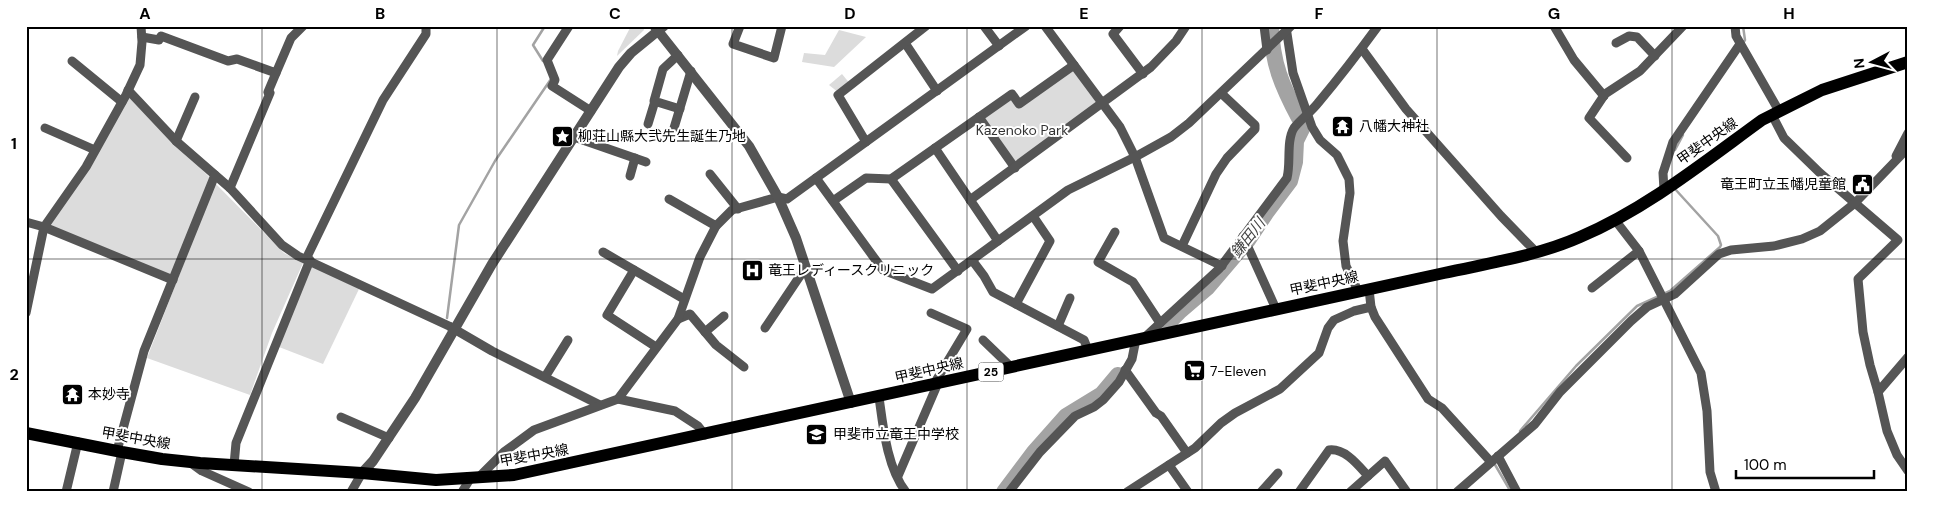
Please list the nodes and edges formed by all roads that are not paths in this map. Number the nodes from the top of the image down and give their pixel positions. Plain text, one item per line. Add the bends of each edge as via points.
1 (141, 26) edge
2 (426, 26) edge
3 (569, 26) edge
4 (740, 26) edge
5 (782, 26) edge
6 (926, 26) edge
7 (984, 26) edge
8 (1026, 26) edge
9 (1045, 26) edge
10 (1120, 26) edge
11 (1186, 26) edge
12 (1264, 26) edge
13 (1378, 26) edge
14 (1683, 26) edge
15 (1735, 26) edge
16 (297, 28) edge
17 (659, 28) edge
18 (1288, 28) edge
19 (1558, 28) edge
20 (142, 37) junction
21 (905, 43) junction
22 (1616, 43) dead end
23 (1740, 44) junction
24 (999, 46) junction
25 (1362, 49) junction
26 (1267, 50) junction
27 (678, 55) junction
28 (1654, 56) junction
29 (72, 60) dead end
30 (1908, 62) edge
31 (1074, 65) junction
32 (691, 71) junction
33 (276, 73) junction
34 (1143, 74) junction
35 (128, 90) junction
36 (937, 91) junction
37 (1222, 94) junction
38 (1604, 96) junction
39 (195, 97) dead end
40 (655, 101) junction
41 (122, 102) junction
42 (1103, 104) junction
43 (680, 109) junction
44 (591, 111) junction
45 (1775, 113) junction
46 (1308, 115) junction
47 (979, 117) junction
48 (648, 124) dead end
49 (45, 128) dead end
50 (674, 128) dead end
51 (1908, 133) edge
52 (574, 137) junction
53 (176, 140) junction
54 (866, 142) junction
55 (934, 148) junction
56 (1908, 148) edge
57 (95, 150) junction
58 (1135, 157) junction
59 (635, 158) junction
60 (1627, 158) dead end
61 (646, 162) dead end
62 (1892, 165) junction
63 (1015, 168) junction
64 (710, 174) dead end
65 (215, 175) junction
66 (630, 176) dead end
67 (816, 178) junction
68 (891, 179) junction
69 (230, 188) junction
70 (1664, 190) junction
71 (778, 197) junction
72 (669, 199) dead end
73 (970, 200) junction
74 (833, 201) junction
75 (1855, 203) junction
76 (738, 209) junction
77 (1033, 216) junction
78 (1615, 220) junction
79 (26, 222) edge
80 (44, 226) junction
81 (716, 226) junction
82 (1115, 232) dead end
83 (1243, 236) junction
84 (998, 241) junction
85 (1182, 246) junction
86 (1639, 251) junction
87 (602, 252) dead end
88 (1536, 252) junction
89 (308, 259) junction
90 (972, 260) junction
91 (1222, 266) junction
92 (806, 267) junction
93 (634, 270) junction
94 (958, 271) junction
95 (173, 280) junction
96 (1592, 288) dead end
97 (1363, 290) junction
98 (1070, 298) dead end
99 (684, 299) junction
100 (1664, 300) junction
101 (1016, 304) junction
102 (1371, 307) junction
103 (1276, 309) junction
104 (26, 313) edge
105 (931, 314) dead end
106 (724, 316) dead end
107 (678, 319) junction
108 (1160, 323) junction
109 (1058, 326) junction
110 (765, 328) dead end
111 (454, 330) junction
112 (705, 332) junction
113 (1140, 338) junction
114 (568, 340) dead end
115 (983, 340) dead end
116 (656, 347) junction
117 (1088, 350) junction
118 (1908, 357) edge
119 (744, 367) dead end
120 (1011, 367) junction
121 (1125, 370) junction
122 (545, 377) junction
123 (936, 384) junction
124 (1878, 392) junction
125 (879, 397) junction
126 (618, 399) junction
127 (851, 403) junction
128 (600, 405) junction
129 (340, 417) dead end
130 (26, 433) edge
131 (705, 434) junction
132 (389, 438) junction
133 (78, 442) junction
134 (119, 452) junction
135 (1187, 453) junction
136 (1494, 459) junction
137 (189, 461) junction
138 (234, 465) junction
139 (1169, 465) junction
140 (1908, 471) edge
141 (362, 473) junction
142 (1278, 473) dead end
143 (898, 476) junction
144 (1368, 476) junction
145 (474, 479) junction
146 (1266, 490) edge
147 (1714, 490) edge
148 (66, 492) edge
149 (113, 492) edge
150 (249, 492) edge
151 (351, 492) edge
152 (462, 492) edge
153 (906, 492) edge
154 (1009, 492) edge
155 (1127, 492) edge
156 (1188, 492) edge
157 (1299, 492) edge
158 (1350, 492) edge
159 (1407, 492) edge
160 (1456, 492) edge
161 (1517, 492) edge

1 - 20 street
2 - 89 street via 426,34 383,100
3 - 44 street via 548,60 555,80 552,86
4 - 5 street via 733,44 774,58
6 - 21 street
7 - 24 street
8 - 24 street
9 - 31 street
10 - 34 street via 1113,34
11 - 34 street via 1176,41
12 - 26 street
13 - 25 street
14 - 28 street
15 - 23 street
16 - 33 street
17 - 27 street
17 - 44 street via 626,59
18 - 26 street
18 - 46 street via 1293,73
19 - 38 street via 1574,60
20 - 33 street via 159,40 161,36 228,61 237,59
20 - 35 street via 140,65
21 - 36 street
21 - 54 street via 838,95
22 - 28 street via 1629,36 1637,36
23 - 45 street
23 - 70 street via 1673,142 1663,173
24 - 36 street
25 - 46 street
25 - 88 street via 1406,109
26 - 37 street
27 - 32 street
27 - 40 street via 663,69
28 - 38 street via 1640,71
29 - 41 street
30 - 45 main road, 甲斐中央線 / 25 via 1822,90
31 - 42 street
31 - 47 street via 1019,104 1012,94
32 - 43 street
32 - 71 street via 749,146
33 - 69 street
34 - 42 street
35 - 41 street
35 - 53 street
36 - 54 street
37 - 58 street via 1177,132
37 - 85 street via 1255,125 1255,129 1216,174
38 - 60 street via 1588,118
39 - 53 street
40 - 43 street
40 - 48 street
41 - 57 street
42 - 58 street via 1120,127
42 - 63 street
43 - 50 street
44 - 52 street
45 - 70 main road, 甲斐中央線 / 25
45 - 75 street via 1784,138
46 - 83 street via 1294,128 1287,178
46 - 97 street via 1316,134 1338,155 1349,179 1343,241 1346,266
47 - 55 street
47 - 63 street
49 - 57 street
51 - 62 street
52 - 59 street
52 - 111 street
53 - 65 street
54 - 67 street
55 - 68 street
55 - 73 street
56 - 62 street
57 - 80 street
58 - 77 street via 1068,190
58 - 85 street via 1164,238
59 - 61 street
59 - 66 street
62 - 75 street
63 - 73 street
64 - 76 street
65 - 69 street
65 - 95 street
67 - 71 street via 787,199
67 - 74 street
68 - 74 street via 866,178
68 - 94 street
69 - 89 street via 282,245
70 - 78 main road, 甲斐中央線 / 25
71 - 76 street
71 - 92 street
72 - 81 street
73 - 84 street
74 - 94 street via 883,270 932,289
75 - 100 street via 1820,231 1802,239 1719,254
75 - 124 street via 1898,240 1858,279 1863,332
76 - 81 street via 732,210
77 - 84 street
77 - 101 street via 1050,241
78 - 86 street
78 - 88 main road, 甲斐中央線 / 25 via 1579,238
79 - 80 street
80 - 95 street
80 - 104 street
81 - 99 street
82 - 108 street via 1098,262 1133,282
83 - 91 street
83 - 103 street
84 - 90 street
85 - 91 street
86 - 96 street
86 - 100 street
87 - 93 street
88 - 97 main road, 甲斐中央線 / 25
89 - 111 street
89 - 138 street via 236,443
90 - 94 street
90 - 101 street via 993,292
91 - 108 street
92 - 110 street
92 - 127 street
93 - 99 street
93 - 116 street via 607,315
95 - 134 street via 144,351
97 - 102 street
97 - 103 main road, 甲斐中央線 / 25
98 - 109 street
99 - 107 street
100 - 136 street via 1647,307 1631,320 1560,392 1534,424
100 - 147 street via 1701,372
101 - 109 street
102 - 135 street via 1334,320 1319,353 1280,389 1235,413
102 - 136 street via 1428,399 1442,408
103 - 113 main road, 甲斐中央線 / 25
105 - 123 street via 967,329
106 - 112 street
107 - 112 street via 690,314
107 - 116 street
108 - 113 street
109 - 117 street via 1084,340
111 - 122 street
111 - 132 street
112 - 119 street
113 - 117 main road, 甲斐中央線 / 25
113 - 121 street
114 - 122 street
115 - 120 street
116 - 126 street
117 - 120 main road, 甲斐中央線 / 25
118 - 124 street
120 - 123 main road, 甲斐中央線 / 25
121 - 135 street
121 - 154 street via 1103,400 1075,416 1040,452
122 - 128 street
123 - 125 main road, 甲斐中央線 / 25
123 - 143 street
124 - 140 street via 1887,431
125 - 127 main road, 甲斐中央線 / 25
125 - 143 street via 885,436
126 - 128 street
126 - 131 street via 675,411
127 - 131 main road, 甲斐中央線 / 25
128 - 145 street via 534,430
129 - 132 street
130 - 133 main road, 甲斐中央線 / 25
131 - 145 main road, 甲斐中央線 / 25 via 514,475
132 - 141 street
133 - 134 main road, 甲斐中央線 / 25
133 - 148 street
134 - 137 main road, 甲斐中央線 / 25
134 - 149 street
135 - 139 street
136 - 160 street
136 - 161 street
137 - 138 main road, 甲斐中央線 / 25
137 - 150 street
138 - 141 main road, 甲斐中央線 / 25
139 - 155 street
139 - 156 street
141 - 145 main road, 甲斐中央線 / 25 via 436,480
141 - 151 street
142 - 146 street
143 - 153 street
144 - 157 street via 1339,450 1332,449
144 - 158 street
144 - 159 street via 1385,461
145 - 152 street

